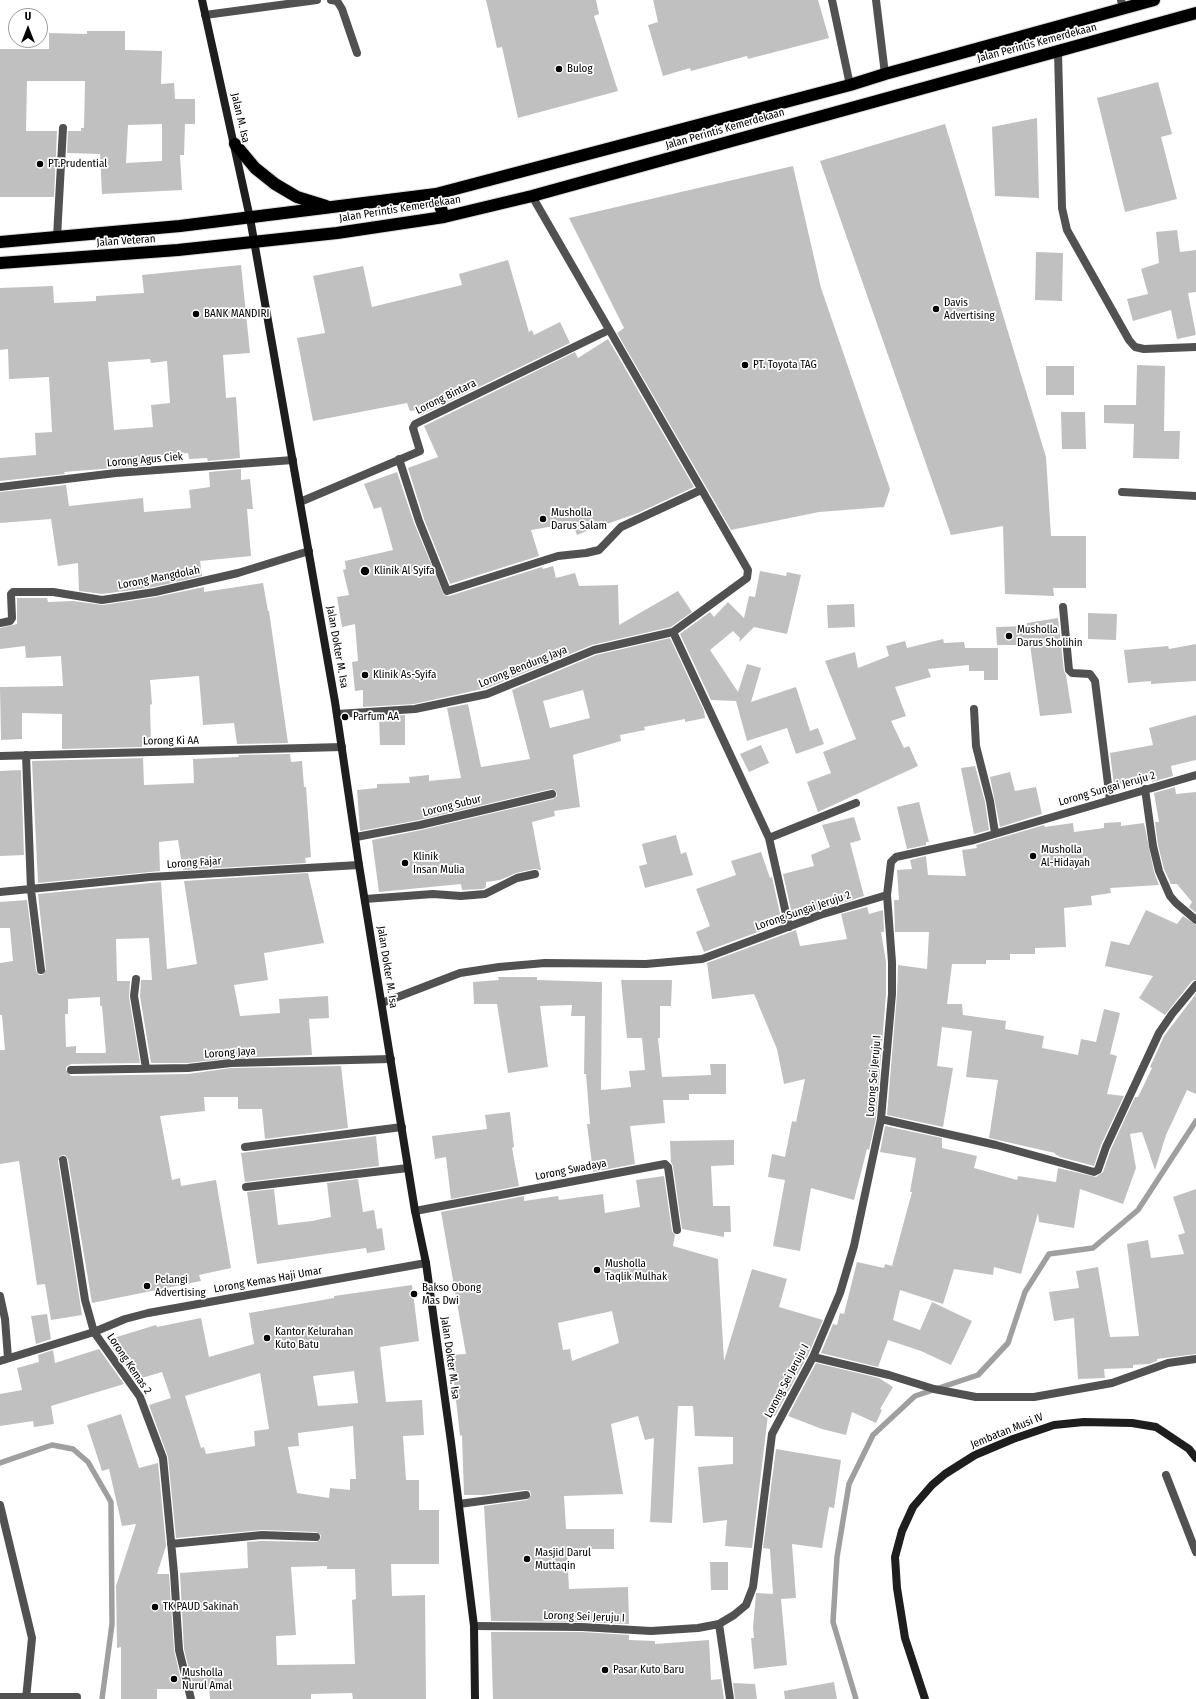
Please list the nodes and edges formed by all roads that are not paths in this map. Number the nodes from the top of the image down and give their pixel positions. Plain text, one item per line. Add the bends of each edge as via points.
1 (202, 0) edge
2 (317, 0) edge
3 (331, 0) edge
4 (832, 0) edge
5 (876, 0) edge
6 (1154, 0) edge
7 (1122, 4) edge
8 (1196, 13) edge
9 (205, 15) junction
10 (1058, 52) junction
11 (357, 53) dead end
12 (885, 74) junction
13 (850, 85) junction
14 (63, 128) dead end
15 (235, 144) junction
16 (436, 194) junction
17 (532, 196) junction
18 (333, 207) junction
19 (444, 217) junction
20 (250, 218) junction
21 (57, 236) junction
22 (255, 241) junction
23 (0, 242) edge
24 (0, 263) edge
25 (609, 330) junction
26 (1196, 347) edge
27 (399, 459) junction
28 (293, 460) junction
29 (0, 488) edge
30 (701, 490) junction
31 (1122, 492) dead end
32 (1196, 496) edge
33 (300, 502) junction
34 (309, 551) junction
35 (1063, 606) dead end
36 (0, 623) edge
37 (673, 632) junction
38 (974, 709) dead end
39 (337, 714) junction
40 (342, 748) junction
41 (26, 755) junction
42 (0, 756) edge
43 (1196, 775) edge
44 (1145, 789) junction
45 (552, 794) dead end
46 (1110, 800) junction
47 (856, 803) dead end
48 (995, 833) junction
49 (356, 837) junction
50 (770, 838) junction
51 (359, 865) junction
52 (535, 874) dead end
53 (32, 890) junction
54 (0, 892) edge
55 (887, 895) junction
56 (365, 899) junction
57 (1196, 920) edge
58 (789, 927) junction
59 (41, 970) dead end
60 (136, 979) dead end
61 (1196, 985) edge
62 (382, 1003) junction
63 (391, 1059) junction
64 (146, 1068) junction
65 (71, 1070) dead end
66 (881, 1119) junction
67 (402, 1127) junction
68 (245, 1147) dead end
69 (63, 1160) dead end
70 (408, 1168) junction
71 (246, 1187) dead end
72 (415, 1211) junction
73 (677, 1230) dead end
74 (426, 1263) junction
75 (0, 1296) edge
76 (94, 1332) junction
77 (813, 1357) junction
78 (1196, 1359) edge
79 (4, 1360) edge
80 (1196, 1458) edge
81 (1166, 1475) dead end
82 (526, 1495) dead end
83 (459, 1504) junction
84 (0, 1505) edge
85 (316, 1537) dead end
86 (171, 1544) junction
87 (1196, 1552) edge
88 (719, 1624) junction
89 (474, 1626) junction
90 (0, 1697) edge
91 (77, 1697) dead end
92 (26, 1698) edge
93 (191, 1699) edge
94 (475, 1699) edge
95 (730, 1699) edge
96 (925, 1699) edge

1 - 9 street, Jalan M. Isa
2 - 9 street
3 - 11 street via 337,1 342,9
4 - 13 street
5 - 12 street
6 - 7 highway, Jalan Veteran
7 - 12 highway, Jalan Veteran
8 - 10 highway, Jalan Perintis Kemerdekaan
9 - 15 street, Jalan M. Isa
10 - 17 highway, Jalan Perintis Kemerdekaan
10 - 26 street via 1062,208 1067,230 1135,347
12 - 13 highway, Jalan Veteran
13 - 16 highway, Jalan Veteran
14 - 21 street
15 - 18 highway via 255,168 275,184 298,197
15 - 20 street, Jalan M. Isa
16 - 18 highway, Jalan Veteran
16 - 19 highway
17 - 19 highway, Jalan Perintis Kemerdekaan
17 - 25 street, Lorong Bendung Jaya
18 - 20 highway, Jalan Veteran
19 - 22 highway, Jalan Perintis Kemerdekaan via 337,233
20 - 21 highway, Jalan Veteran
20 - 22 street, Jalan M. Isa
21 - 23 highway, Jalan Veteran
22 - 24 highway, Jalan Veteran via 178,250
22 - 28 street, Jalan Dokter M. Isa
25 - 27 street, Lorong Bintara via 415,424 413,428 420,451
25 - 30 street, Lorong Bendung Jaya
27 - 30 street via 419,522 447,591 558,556 599,550 620,527
27 - 33 street, Lorong Bintara
28 - 29 street, Lorong Agus Ciek via 116,473
28 - 33 street, Jalan Dokter M. Isa
30 - 37 street, Lorong Bendung Jaya via 748,570 747,578
31 - 32 street
33 - 34 street, Jalan Dokter M. Isa
34 - 36 street, Lorong Mangdolah via 238,573 155,592 102,600 53,592 14,592 11,594 12,618
34 - 39 street, Jalan Dokter M. Isa
35 - 46 street via 1069,670 1072,673 1090,674 1095,681
37 - 39 street, Lorong Bendung Jaya via 594,650 487,694 415,708
37 - 50 street
38 - 48 street via 976,746
39 - 40 street, Jalan Dokter M. Isa
40 - 41 street, Lorong Ki AA
40 - 49 street, Jalan Dokter M. Isa
41 - 42 street, Lorong Ki AA
41 - 53 street
43 - 44 street, Lorong Sungai Jeruju 2
44 - 46 street, Lorong Sungai Jeruju 2
44 - 57 street via 1159,871 1170,896
45 - 49 street, Lorong Subur
46 - 48 street, Lorong Sungai Jeruju 2
47 - 50 street
48 - 55 street, Lorong Sungai Jeruju 2 via 896,857 889,866
49 - 51 street, Jalan Dokter M. Isa
50 - 58 street
51 - 53 street, Lorong Fajar via 150,877
51 - 56 street, Jalan Dokter M. Isa
52 - 56 street via 517,878 485,894 433,894
53 - 54 street, Lorong Fajar
53 - 59 street
55 - 58 street, Lorong Sungai Jeruju 2
55 - 66 street, Lorong Sei Jeruju I via 892,994
56 - 62 street, Jalan Dokter M. Isa
58 - 62 street, Lorong Sungai Jeruju 2 via 702,959 646,964 546,963 499,967 460,973
60 - 64 street via 134,996
61 - 66 street via 1159,1033 1106,1147 1098,1170 1094,1172 996,1145
62 - 63 street, Jalan Dokter M. Isa
63 - 64 street, Lorong Jaya via 231,1062 188,1068
63 - 67 street, Jalan Dokter M. Isa
64 - 65 street, Lorong Jaya
66 - 77 street, Lorong Sei Jeruju I via 854,1246 840,1293
67 - 68 street
67 - 70 street, Jalan Dokter M. Isa
69 - 76 street, Lorong Kemas 2 via 85,1300
70 - 71 street
70 - 72 street, Jalan Dokter M. Isa
72 - 73 street, Lorong Swadaya via 665,1164 668,1167
72 - 74 street, Jalan Dokter M. Isa
74 - 76 street, Lorong Kemas Haji Umar via 148,1313
74 - 83 street, Jalan Dokter M. Isa
75 - 79 street via 5,1319
76 - 79 street, Lorong Kemas Haji Umar
76 - 86 street, Lorong Kemas 2 via 140,1397 163,1458
77 - 78 street via 889,1375 934,1389 976,1397 1034,1397 1112,1383 1168,1364
77 - 88 street, Lorong Sei Jeruju I via 772,1434 753,1587 746,1604
80 - 96 street, Jembatan Musi IV via 1189,1449 1156,1427 1132,1423 1084,1422 1054,1425 985,1450 945,1474 932,1485 913,1507 902,1531 895,1557 897,1588 906,1638
81 - 87 street
82 - 83 street
83 - 89 street, Jalan Dokter M. Isa
84 - 92 street via 32,1638
85 - 86 street via 262,1535
86 - 93 street, Lorong Kemas 2 via 179,1650
88 - 89 street, Lorong Sei Jeruju I via 651,1631 582,1627
88 - 95 street
89 - 94 street, Jalan Dokter M. Isa
90 - 92 street
91 - 92 street

